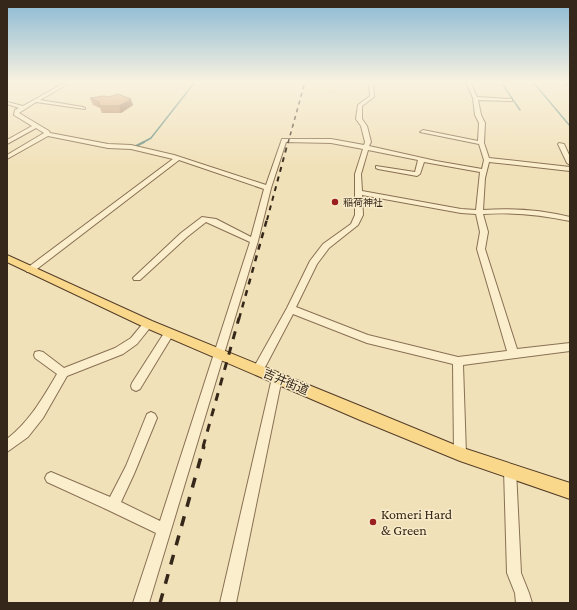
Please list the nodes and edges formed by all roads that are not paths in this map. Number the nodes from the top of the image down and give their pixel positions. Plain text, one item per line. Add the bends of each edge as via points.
1 (18, 110) edge
2 (359, 110) edge
3 (477, 110) edge
4 (36, 126) junction
5 (423, 132) dead end
6 (47, 134) junction
7 (7, 142) edge
8 (481, 143) junction
9 (561, 144) dead end
10 (366, 148) junction
11 (7, 157) edge
12 (178, 158) junction
13 (421, 160) junction
14 (487, 160) junction
15 (570, 163) edge
16 (378, 167) dead end
17 (570, 169) edge
18 (485, 171) junction
19 (268, 188) junction
20 (358, 192) junction
21 (479, 212) junction
22 (570, 219) edge
23 (254, 241) junction
24 (7, 258) edge
25 (30, 270) junction
26 (136, 278) dead end
27 (291, 309) junction
28 (148, 324) junction
29 (169, 333) junction
30 (570, 347) edge
31 (219, 354) junction
32 (513, 354) junction
33 (39, 355) dead end
34 (458, 361) junction
35 (258, 370) junction
36 (63, 373) junction
37 (277, 378) junction
38 (136, 386) dead end
39 (151, 418) dead end
40 (7, 446) edge
41 (460, 454) junction
42 (510, 470) junction
43 (51, 478) dead end
44 (570, 491) edge
45 (113, 505) junction
46 (164, 530) junction
47 (141, 603) edge
48 (228, 603) edge
49 (524, 603) edge

1 - 4 street via 16,114
2 - 10 street via 359,119 364,126 368,142
3 - 8 street via 482,123
4 - 6 street
4 - 7 street
5 - 8 street
6 - 11 street
6 - 12 street via 108,146 131,147
8 - 14 street
9 - 15 street
10 - 13 street
10 - 19 street via 331,141 284,140
10 - 20 street via 358,174
12 - 19 street
12 - 25 street
13 - 16 street via 417,174
13 - 18 street
14 - 17 street
14 - 18 street
18 - 21 street
19 - 23 street
20 - 21 street
20 - 27 street via 359,215 354,225 326,246 313,263
21 - 22 street via 554,215
21 - 32 street via 484,232 481,249
23 - 26 street via 205,219
23 - 31 street
24 - 25 main road, 吉井街道
25 - 28 main road, 吉井街道
27 - 34 street via 367,339
27 - 35 street
28 - 29 main road, 吉井街道
28 - 36 street via 134,341 120,351
29 - 31 main road, 吉井街道
29 - 38 street
30 - 32 street
31 - 35 main road, 吉井街道
31 - 46 street
32 - 34 street
33 - 36 street
34 - 41 street
35 - 37 main road, 吉井街道
36 - 40 street via 35,419 24,433
37 - 41 main road, 吉井街道
37 - 48 street
39 - 45 street
41 - 42 main road, 吉井街道
42 - 44 main road, 吉井街道
42 - 49 street via 514,573
43 - 45 street
45 - 46 street
46 - 47 street

